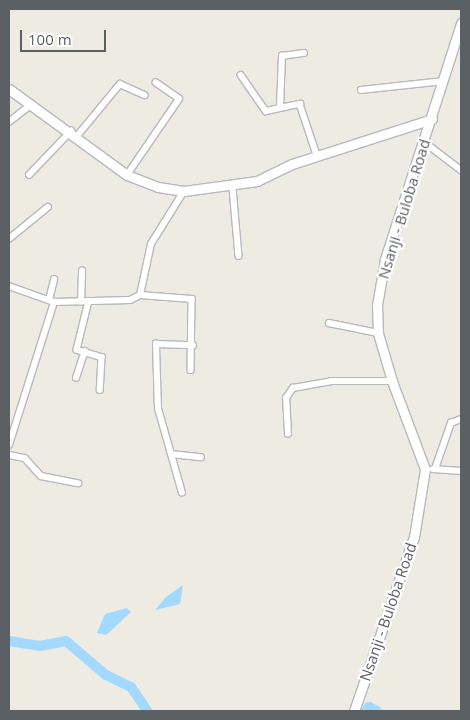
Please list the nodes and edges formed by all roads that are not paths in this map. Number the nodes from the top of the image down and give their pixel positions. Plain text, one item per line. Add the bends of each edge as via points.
1 (461, 23) edge
2 (304, 53) dead end
3 (241, 75) dead end
4 (444, 80) junction
5 (156, 83) dead end
6 (9, 89) edge
7 (361, 90) dead end
8 (145, 95) dead end
9 (32, 104) junction
10 (280, 106) junction
11 (432, 119) junction
12 (9, 122) edge
13 (75, 133) junction
14 (423, 141) junction
15 (317, 155) junction
16 (461, 170) edge
17 (30, 175) dead end
18 (127, 175) junction
19 (233, 188) junction
20 (184, 191) junction
21 (48, 207) dead end
22 (9, 239) edge
23 (239, 256) dead end
24 (82, 271) dead end
25 (54, 280) dead end
26 (9, 286) edge
27 (140, 295) junction
28 (52, 301) junction
29 (89, 301) junction
30 (81, 302) junction
31 (330, 323) dead end
32 (378, 333) junction
33 (193, 345) junction
34 (85, 351) junction
35 (191, 370) dead end
36 (76, 378) dead end
37 (392, 381) junction
38 (100, 390) dead end
39 (461, 419) edge
40 (288, 434) dead end
41 (9, 445) edge
42 (170, 454) junction
43 (9, 455) edge
44 (201, 457) dead end
45 (435, 469) junction
46 (424, 470) junction
47 (461, 472) edge
48 (78, 483) dead end
49 (182, 493) dead end
50 (354, 711) edge

1 - 4 main road, Nsanji - Buloba Road
2 - 10 street via 282,56
3 - 10 street via 266,111
4 - 7 street
4 - 11 main road, Nsanji - Buloba Road
5 - 18 street via 178,98
6 - 9 main road
8 - 13 street via 120,84
9 - 12 street
9 - 13 main road
10 - 15 street via 302,106
11 - 14 main road, Nsanji - Buloba Road
11 - 15 main road
13 - 17 street
13 - 18 main road
14 - 16 street
14 - 32 main road, Nsanji - Buloba Road via 386,258 377,305
15 - 19 main road
18 - 20 main road via 158,187
19 - 20 main road
19 - 23 street
20 - 27 street via 152,244
21 - 22 street
24 - 30 street
25 - 28 street
26 - 28 street
27 - 29 street via 130,300
27 - 33 street via 192,299
28 - 30 street
28 - 41 street
29 - 30 street
29 - 34 street via 77,350
31 - 32 street
32 - 37 main road, Nsanji - Buloba Road
33 - 35 street
33 - 42 street via 156,344 158,409
34 - 36 street
34 - 38 street via 102,357
37 - 40 street via 331,381 293,388 286,398
37 - 46 main road, Nsanji - Buloba Road
39 - 45 street via 451,423
42 - 44 street
42 - 49 street
43 - 48 street via 25,458 41,476
45 - 46 street
45 - 47 street
46 - 50 main road, Nsanji - Buloba Road via 414,537

